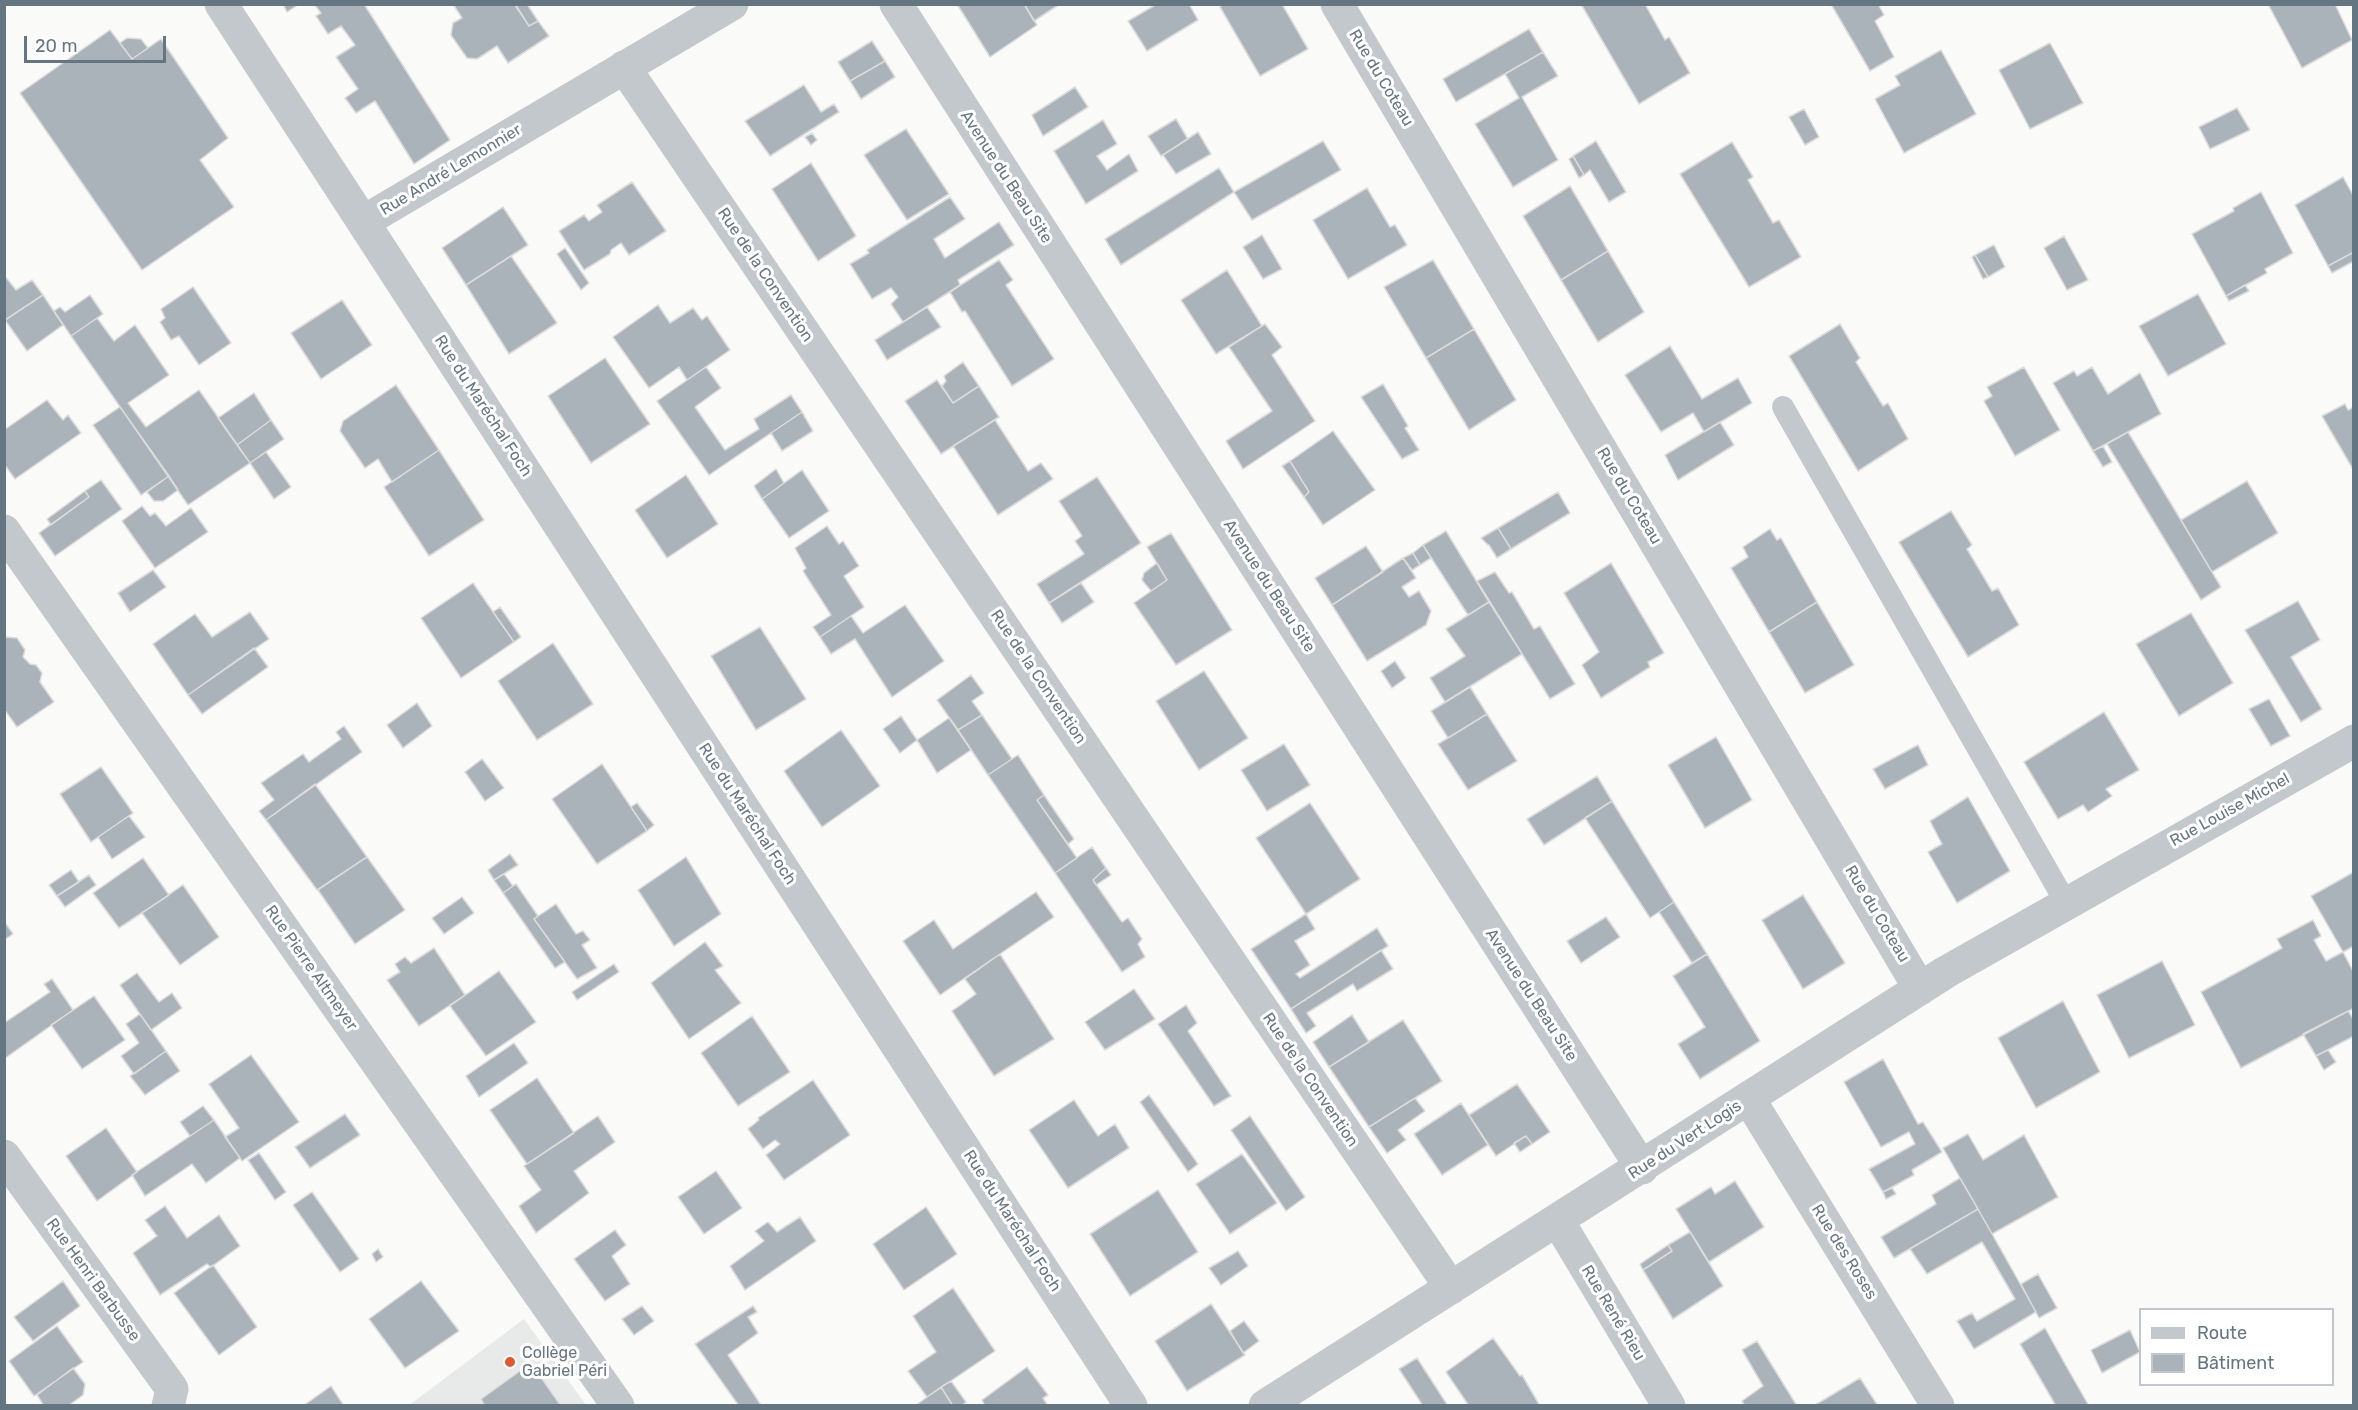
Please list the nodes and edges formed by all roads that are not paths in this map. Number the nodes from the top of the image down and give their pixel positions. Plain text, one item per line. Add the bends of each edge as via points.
1 (221, 4) edge
2 (732, 4) edge
3 (896, 4) edge
4 (1337, 4) edge
5 (624, 67) junction
6 (363, 222) junction
7 (1783, 407) dead end
8 (4, 531) edge
9 (2354, 741) edge
10 (2107, 880) joint
11 (2066, 903) junction
12 (1920, 989) junction
13 (1749, 1099) junction
14 (4, 1156) edge
15 (1642, 1168) junction
16 (1558, 1221) junction
17 (1451, 1288) junction
18 (168, 1406) edge
19 (618, 1406) edge
20 (1131, 1406) edge
21 (1265, 1406) edge
22 (1669, 1406) edge
23 (1938, 1406) edge

1 - 6 street, Rue André Lemonnier
2 - 5 street, Rue André Lemonnier
3 - 15 street, Avenue du Beau Site
4 - 12 street, Rue du Coteau
5 - 6 street, Rue André Lemonnier
5 - 17 street, Rue de la Convention
6 - 20 street, Rue du Maréchal Foch
7 - 11 lane
8 - 19 street, Rue Pierre Altmeyer
9 - 10 street, Rue Louise Michel
10 - 11 street, Rue du Vert Logis
11 - 12 street, Rue du Vert Logis
12 - 13 street, Rue du Vert Logis
13 - 15 street, Rue du Vert Logis
13 - 23 street, Rue des Roses
14 - 18 street, Rue Henri Barbusse via 172,1389
15 - 16 street, Rue du Vert Logis
16 - 17 street, Rue du Vert Logis
16 - 22 street, Rue René Rieu
17 - 21 street, Rue du Vert Logis

